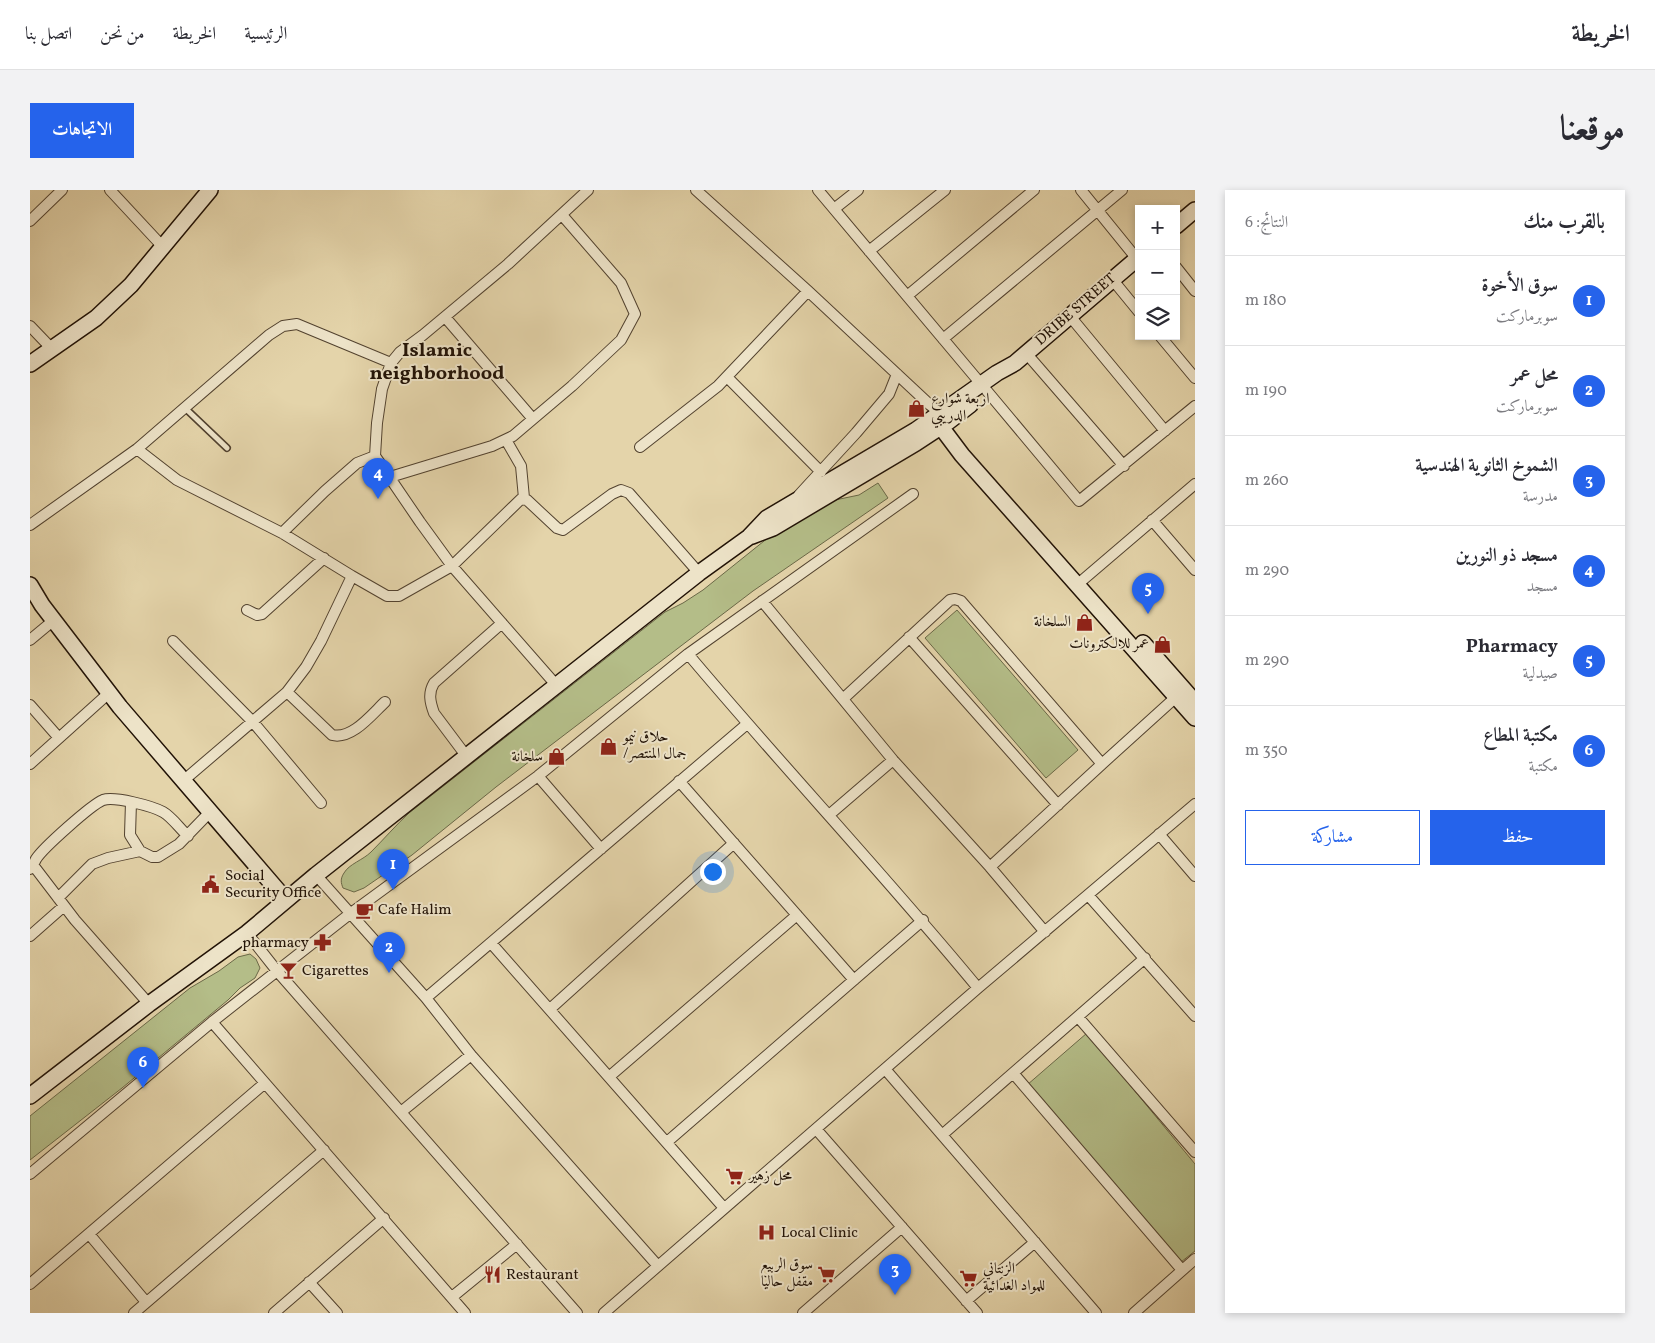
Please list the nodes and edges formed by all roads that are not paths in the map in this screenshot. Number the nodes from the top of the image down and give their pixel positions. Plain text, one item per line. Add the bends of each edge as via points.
1 (62, 190) edge
2 (110, 190) edge
3 (210, 190) edge
4 (588, 190) edge
5 (696, 190) edge
6 (818, 190) edge
7 (858, 190) edge
8 (944, 190) edge
9 (1034, 190) edge
10 (1081, 190) edge
11 (1122, 190) edge
12 (834, 209) junction
13 (1195, 210) edge
14 (1098, 211) junction
15 (562, 215) junction
16 (30, 221) edge
17 (1180, 223) edge
18 (163, 247) junction
19 (869, 251) junction
20 (1135, 254) edge
21 (1135, 261) edge
22 (1180, 272) edge
23 (1112, 280) junction
24 (808, 291) junction
25 (1195, 291) edge
26 (907, 296) junction
27 (1135, 307) edge
28 (1069, 315) junction
29 (445, 317) junction
30 (30, 326) edge
31 (943, 339) junction
32 (1163, 340) edge
33 (53, 350) junction
34 (1020, 358) junction
35 (391, 363) junction
36 (30, 364) edge
37 (897, 374) junction
38 (727, 377) junction
39 (1195, 378) edge
40 (984, 388) junction
41 (1195, 406) edge
42 (184, 408) junction
43 (939, 417) junction
44 (533, 419) junction
45 (1165, 431) junction
46 (506, 440) junction
47 (640, 447) dead end
48 (227, 448) dead end
49 (137, 449) junction
50 (375, 456) junction
51 (1124, 466) junction
52 (821, 472) junction
53 (390, 477) junction
54 (1195, 486) edge
55 (913, 494) dead end
56 (524, 498) junction
57 (789, 504) junction
58 (1152, 520) junction
59 (30, 525) edge
60 (282, 533) junction
61 (749, 537) junction
62 (324, 558) junction
63 (452, 566) junction
64 (1195, 570) edge
65 (699, 574) junction
66 (352, 576) junction
67 (1081, 581) junction
68 (30, 585) edge
69 (762, 601) junction
70 (247, 610) dead end
71 (54, 620) junction
72 (502, 623) junction
73 (910, 638) junction
74 (30, 640) edge
75 (173, 641) dead end
76 (688, 654) junction
77 (557, 686) junction
78 (288, 692) junction
79 (109, 693) junction
80 (1176, 697) junction
81 (844, 698) junction
82 (385, 702) dead end
83 (1195, 702) edge
84 (30, 705) edge
85 (1195, 718) edge
86 (253, 722) junction
87 (747, 724) junction
88 (59, 738) junction
89 (467, 757) junction
90 (893, 760) junction
91 (30, 764) edge
92 (1102, 764) junction
93 (538, 776) junction
94 (183, 781) junction
95 (680, 781) junction
96 (131, 802) junction
97 (321, 803) dead end
98 (1195, 804) edge
99 (1058, 805) junction
100 (210, 812) junction
101 (829, 815) junction
102 (1159, 834) junction
103 (188, 836) junction
104 (734, 843) junction
105 (601, 849) junction
106 (140, 851) junction
107 (32, 867) edge
108 (990, 867) junction
109 (316, 875) junction
110 (1195, 876) edge
111 (1088, 895) junction
112 (286, 900) junction
113 (61, 902) junction
114 (351, 913) junction
115 (797, 915) junction
116 (923, 920) junction
117 (1045, 932) junction
118 (247, 933) junction
119 (30, 936) edge
120 (491, 943) junction
121 (1145, 958) junction
122 (277, 971) junction
123 (854, 980) junction
124 (978, 988) junction
125 (426, 998) junction
126 (149, 1004) junction
127 (550, 1009) junction
128 (1195, 1016) edge
129 (1078, 1017) junction
130 (212, 1022) junction
131 (471, 1055) junction
132 (884, 1069) junction
133 (1013, 1073) junction
134 (610, 1076) junction
135 (265, 1082) junction
136 (30, 1096) edge
137 (401, 1112) junction
138 (816, 1129) junction
139 (942, 1135) junction
140 (667, 1142) junction
141 (324, 1150) junction
142 (1195, 1152) edge
143 (30, 1174) edge
144 (724, 1208) junction
145 (384, 1218) junction
146 (902, 1227) junction
147 (89, 1234) junction
148 (1035, 1242) junction
149 (517, 1244) junction
150 (1195, 1259) edge
151 (658, 1266) junction
152 (1182, 1270) junction
153 (309, 1282) junction
154 (30, 1284) edge
155 (452, 1297) junction
156 (966, 1301) junction
157 (146, 1302) junction
158 (134, 1313) edge
159 (274, 1313) edge
160 (337, 1313) edge
161 (466, 1313) edge
162 (577, 1313) edge
163 (604, 1313) edge
164 (803, 1313) edge
165 (977, 1313) edge
166 (1096, 1313) edge
167 (1134, 1313) edge

1 - 16 street
2 - 18 street
3 - 18 street
4 - 15 street
5 - 24 street
6 - 12 street
7 - 12 street
8 - 19 street
9 - 26 street
10 - 14 street
11 - 14 street
12 - 19 street
13 - 17 street
14 - 20 street
14 - 31 street
15 - 29 street
15 - 44 street via 621,282 635,314 621,340
18 - 33 street via 124,292
19 - 26 street
21 - 23 street, DRIBE STREET
22 - 25 street
23 - 27 street
23 - 28 street, DRIBE STREET
24 - 37 street
24 - 38 street
26 - 31 street
28 - 34 street, DRIBE STREET
28 - 45 street
29 - 35 street via 400,352
29 - 44 street
30 - 33 street
31 - 40 street
32 - 39 street
33 - 36 street
34 - 40 street, DRIBE STREET via 1002,378
34 - 51 street
35 - 42 street via 297,324 282,326
35 - 50 street via 381,398
37 - 43 street
37 - 52 street via 889,394
38 - 47 street
38 - 52 street
40 - 43 street, DRIBE STREET
40 - 51 street via 1077,500 1082,500
41 - 45 street
42 - 48 lane
42 - 49 street
43 - 57 street
43 - 61 street via 916,443 773,528
43 - 67 street via 962,455
44 - 46 street
45 - 51 street
46 - 53 street
46 - 56 street via 521,466
49 - 59 street
49 - 60 street via 177,480
50 - 53 street
50 - 60 street via 357,463
52 - 57 street
53 - 63 street
54 - 58 street
55 - 69 street
56 - 63 street
56 - 65 street via 563,530 612,494 620,490 629,493
57 - 61 street via 767,518
58 - 64 street
58 - 67 street
60 - 62 street
61 - 65 street
62 - 66 street
62 - 70 street via 262,614
63 - 66 street via 399,596 387,596
63 - 72 street
65 - 77 street
66 - 78 street via 317,648
67 - 80 street
67 - 83 street
68 - 71 street
69 - 76 street
69 - 81 street
71 - 74 street
71 - 79 street
72 - 77 street
72 - 89 street via 430,690 434,713
73 - 81 street
73 - 92 street via 950,600 962,601
73 - 99 street
75 - 86 street
76 - 87 street
76 - 93 street
77 - 89 street
78 - 82 street via 332,735 338,736 354,730
78 - 86 street
79 - 88 street
79 - 94 street
80 - 85 street
80 - 92 street
81 - 90 street
84 - 88 street
86 - 94 street
86 - 97 street
87 - 95 street
87 - 101 street
88 - 91 street
89 - 109 street
90 - 101 street
90 - 108 street
92 - 99 street
93 - 105 street
93 - 114 street
94 - 100 street
95 - 104 street
95 - 105 street
96 - 103 street via 164,812
96 - 106 street via 130,835
96 - 107 street via 105,799 98,802 44,849
98 - 102 street
99 - 108 street
100 - 103 street
100 - 112 street
101 - 116 street
102 - 110 street
102 - 111 street
103 - 106 street via 158,857
104 - 115 street
104 - 127 street
105 - 120 street
106 - 113 street via 92,864
107 - 113 street
108 - 117 street
109 - 112 street
109 - 114 street
111 - 117 street
111 - 121 street
112 - 118 street
113 - 119 street
113 - 126 street
114 - 122 street
114 - 125 street
115 - 123 street
115 - 134 street
116 - 123 street
116 - 124 street
117 - 124 street
118 - 122 street
118 - 126 street
120 - 125 street
120 - 127 street
121 - 128 street
121 - 129 street
122 - 130 street
122 - 137 street
123 - 140 street
124 - 132 street
125 - 131 street
126 - 136 street
127 - 134 street
129 - 133 street
129 - 142 street
130 - 135 street
130 - 143 street
131 - 137 street
131 - 151 street
132 - 138 street
132 - 139 street
133 - 139 street
133 - 152 street
134 - 140 street
135 - 141 street
135 - 147 street
137 - 149 street
138 - 144 street
138 - 146 street
139 - 148 street
140 - 144 street
141 - 145 street
141 - 157 street
144 - 151 street
145 - 153 street
145 - 155 street
146 - 156 street
146 - 164 street
147 - 154 street
147 - 157 street
148 - 156 street
148 - 166 street
149 - 155 street
149 - 162 street
150 - 152 street
151 - 163 street
152 - 167 street
153 - 159 street
153 - 160 street
155 - 161 street
156 - 165 street
157 - 158 street

